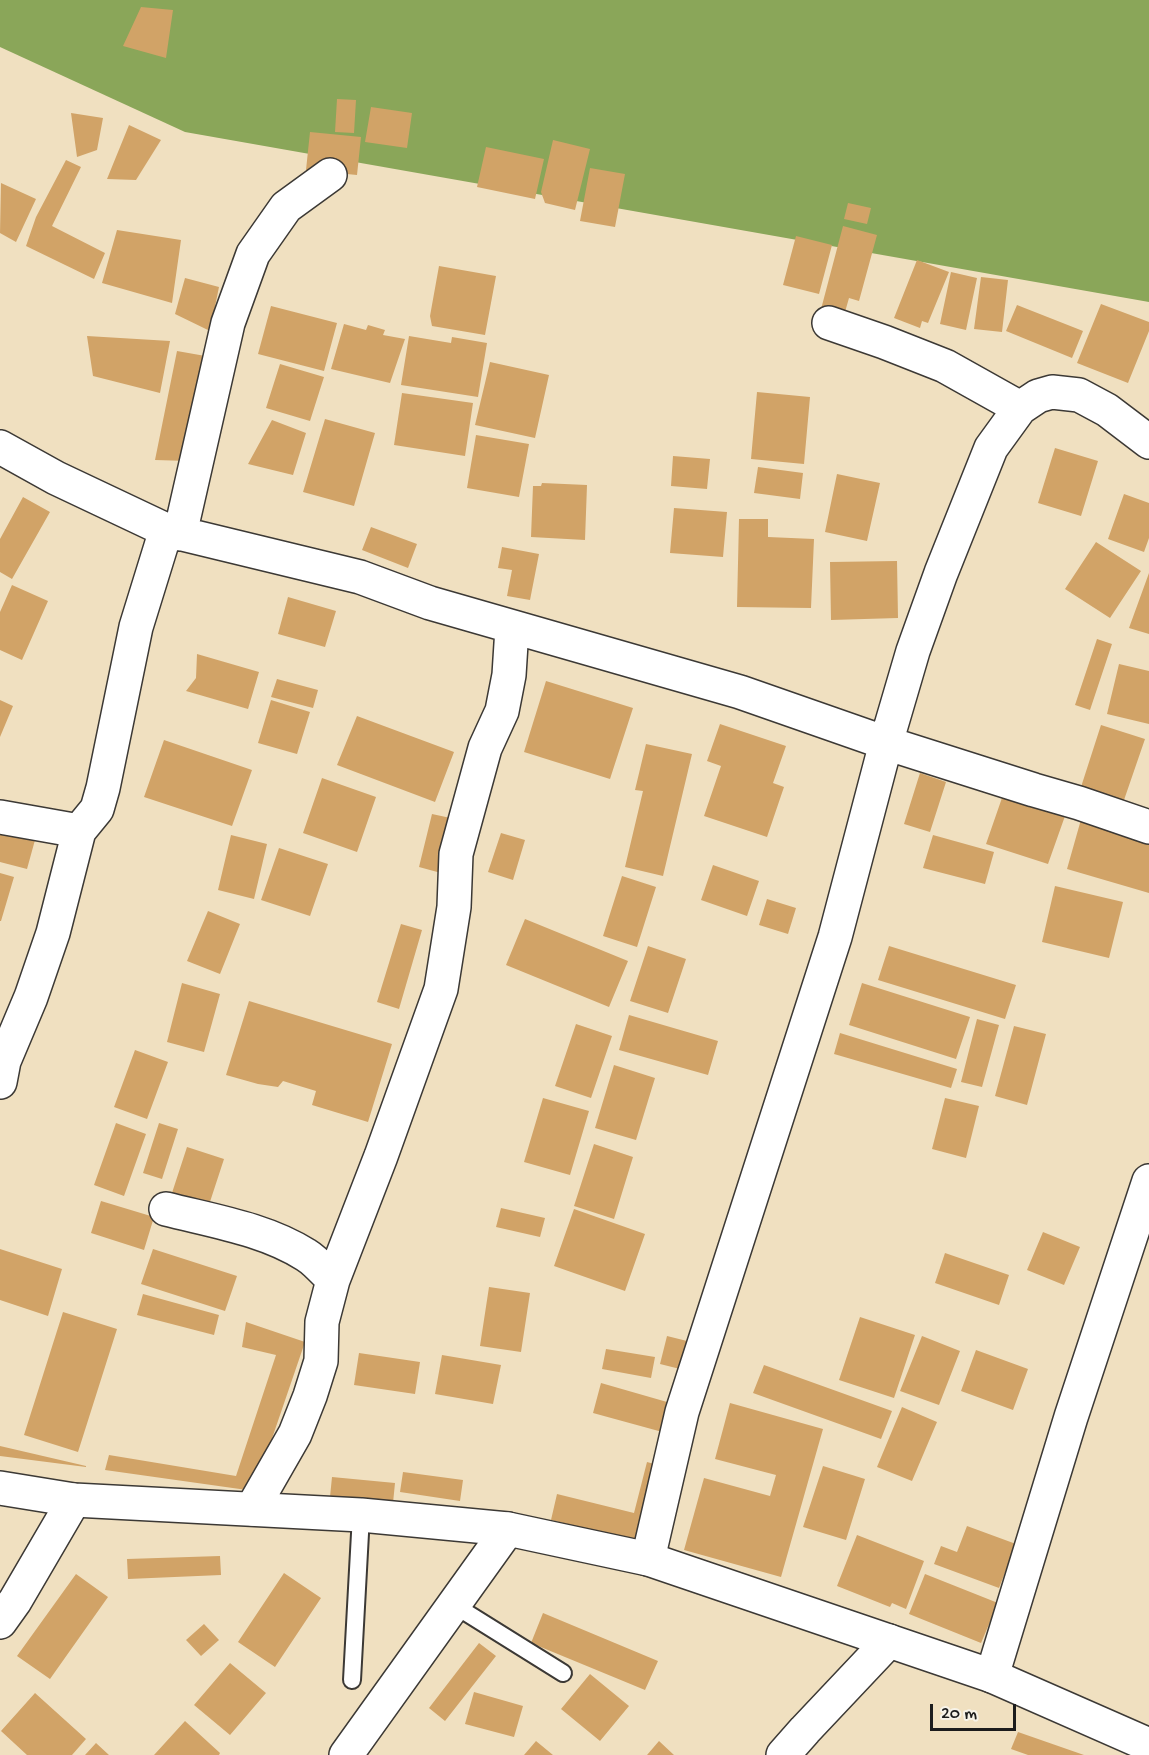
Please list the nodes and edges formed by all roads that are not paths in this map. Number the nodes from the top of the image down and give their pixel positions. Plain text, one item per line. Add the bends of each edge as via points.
1 (330, 175) dead end
2 (829, 323) dead end
3 (1020, 408) junction
4 (1149, 442) edge
5 (0, 447) edge
6 (173, 532) junction
7 (512, 628) junction
8 (886, 743) junction
9 (0, 817) edge
10 (1149, 827) edge
11 (79, 831) junction
12 (0, 1082) edge
13 (1149, 1181) edge
14 (166, 1209) dead end
15 (333, 1280) junction
16 (0, 1488) edge
17 (74, 1500) junction
18 (252, 1509) junction
19 (361, 1515) junction
20 (508, 1529) junction
21 (648, 1559) junction
22 (454, 1605) junction
23 (0, 1622) edge
24 (889, 1641) junction
25 (563, 1673) dead end
26 (992, 1676) junction
27 (352, 1680) dead end
28 (1149, 1745) edge
29 (346, 1755) edge
30 (783, 1755) edge

1 - 6 street via 286,207 253,254 228,323
2 - 3 street via 945,366
3 - 4 street via 1052,392 1079,395
3 - 8 street via 991,448 964,513 913,651
5 - 6 street via 56,478
6 - 7 street via 360,577
6 - 11 street via 136,627 97,809
7 - 8 street via 740,692
7 - 15 street via 502,711 484,748 456,854 454,907 441,989
8 - 10 street
8 - 21 street via 835,937 682,1412
9 - 11 street
11 - 12 street via 53,933 4,1061
13 - 26 street via 1071,1417
14 - 15 street via 278,1240 308,1256
15 - 18 street via 322,1322 321,1361 310,1396 295,1434
16 - 17 street
17 - 18 street
17 - 23 street
18 - 19 street
19 - 20 street
19 - 27 lane
20 - 21 street
20 - 22 street
21 - 24 street
22 - 25 lane
22 - 29 street
24 - 26 street
24 - 30 street
26 - 28 street

